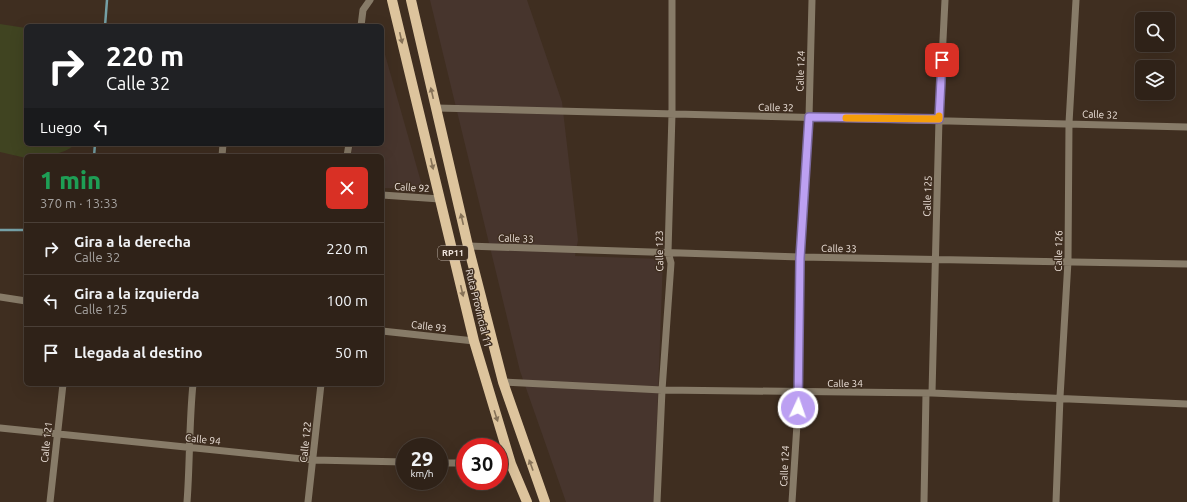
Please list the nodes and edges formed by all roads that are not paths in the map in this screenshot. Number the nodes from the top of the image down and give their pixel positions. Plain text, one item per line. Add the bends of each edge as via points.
1 (370, 0) edge
2 (392, 0) edge
3 (411, 0) edge
4 (672, 0) edge
5 (812, 0) edge
6 (945, 0) edge
7 (1076, 0) edge
8 (361, 24) edge
9 (436, 108) junction
10 (672, 114) junction
11 (809, 117) junction
12 (939, 119) junction
13 (1069, 123) junction
14 (1187, 126) edge
15 (384, 195) edge
16 (440, 199) junction
17 (468, 246) junction
18 (668, 252) junction
19 (800, 258) junction
20 (935, 260) junction
21 (1068, 261) junction
22 (1187, 264) edge
23 (0, 298) edge
24 (24, 300) edge
25 (384, 331) edge
26 (474, 341) junction
27 (503, 382) junction
28 (63, 386) edge
29 (193, 386) edge
30 (321, 386) edge
31 (662, 390) junction
32 (799, 392) junction
33 (929, 393) junction
34 (1060, 397) junction
35 (1187, 404) edge
36 (0, 428) edge
37 (57, 435) junction
38 (189, 447) junction
39 (313, 460) junction
40 (396, 462) edge
41 (511, 464) joint
42 (50, 502) edge
43 (187, 502) edge
44 (308, 502) edge
45 (527, 502) edge
46 (545, 502) edge
47 (657, 502) edge
48 (792, 502) edge
49 (924, 502) edge
50 (1056, 502) edge

1 - 8 street via 363,10
2 -> 16 main road, Ruta Provincial 11 / RP11
9 -> 3 main road, Ruta Provincial 11 / RP11
4 - 10 street, Calle 123
5 - 11 street, Calle 124
6 - 12 street, Calle 125
7 - 13 street, Calle 126
9 - 10 street, Calle 32
17 -> 9 main road, Ruta Provincial 11 / RP11
10 - 11 street, Calle 32
10 - 18 street, Calle 123
11 - 12 street, Calle 32
11 - 19 street, Calle 124
12 - 13 street, Calle 32
12 - 20 street, Calle 125
13 - 14 street, Calle 32
13 - 21 street, Calle 126
15 - 16 street, Calle 92
16 -> 26 main road, Ruta Provincial 11 / RP11
17 - 18 street, Calle 33
17 - 27 main road, Ruta Provincial 11 / RP11
18 - 19 street, Calle 33
18 - 31 street, Calle 123 via 671,263
19 - 20 street, Calle 33
19 - 32 street, Calle 124
20 - 21 street, Calle 33
20 - 33 street, Calle 125
21 - 22 street, Calle 33
21 - 34 street, Calle 126
23 - 24 street
25 - 26 street, Calle 93
26 -> 41 main road, Ruta Provincial 11 / RP11
27 - 31 street, Calle 34
46 -> 27 main road, Ruta Provincial 11 / RP11
28 - 37 street, Calle 121
29 - 38 street
30 - 39 street, Calle 122
31 - 32 street, Calle 34
31 - 47 street, Calle 123
32 - 33 street, Calle 34
32 - 48 street, Calle 124
33 - 34 street, Calle 34
33 - 49 street, Calle 125
34 - 35 street, Calle 34
34 - 50 street, Calle 126
36 - 37 street, Calle 94
37 - 38 street, Calle 94
37 - 42 street, Calle 121
38 - 39 street, Calle 94
38 - 43 street
39 - 40 street, Calle 94
39 - 44 street, Calle 122
41 - 45 main road, Ruta Provincial 11 / RP11

